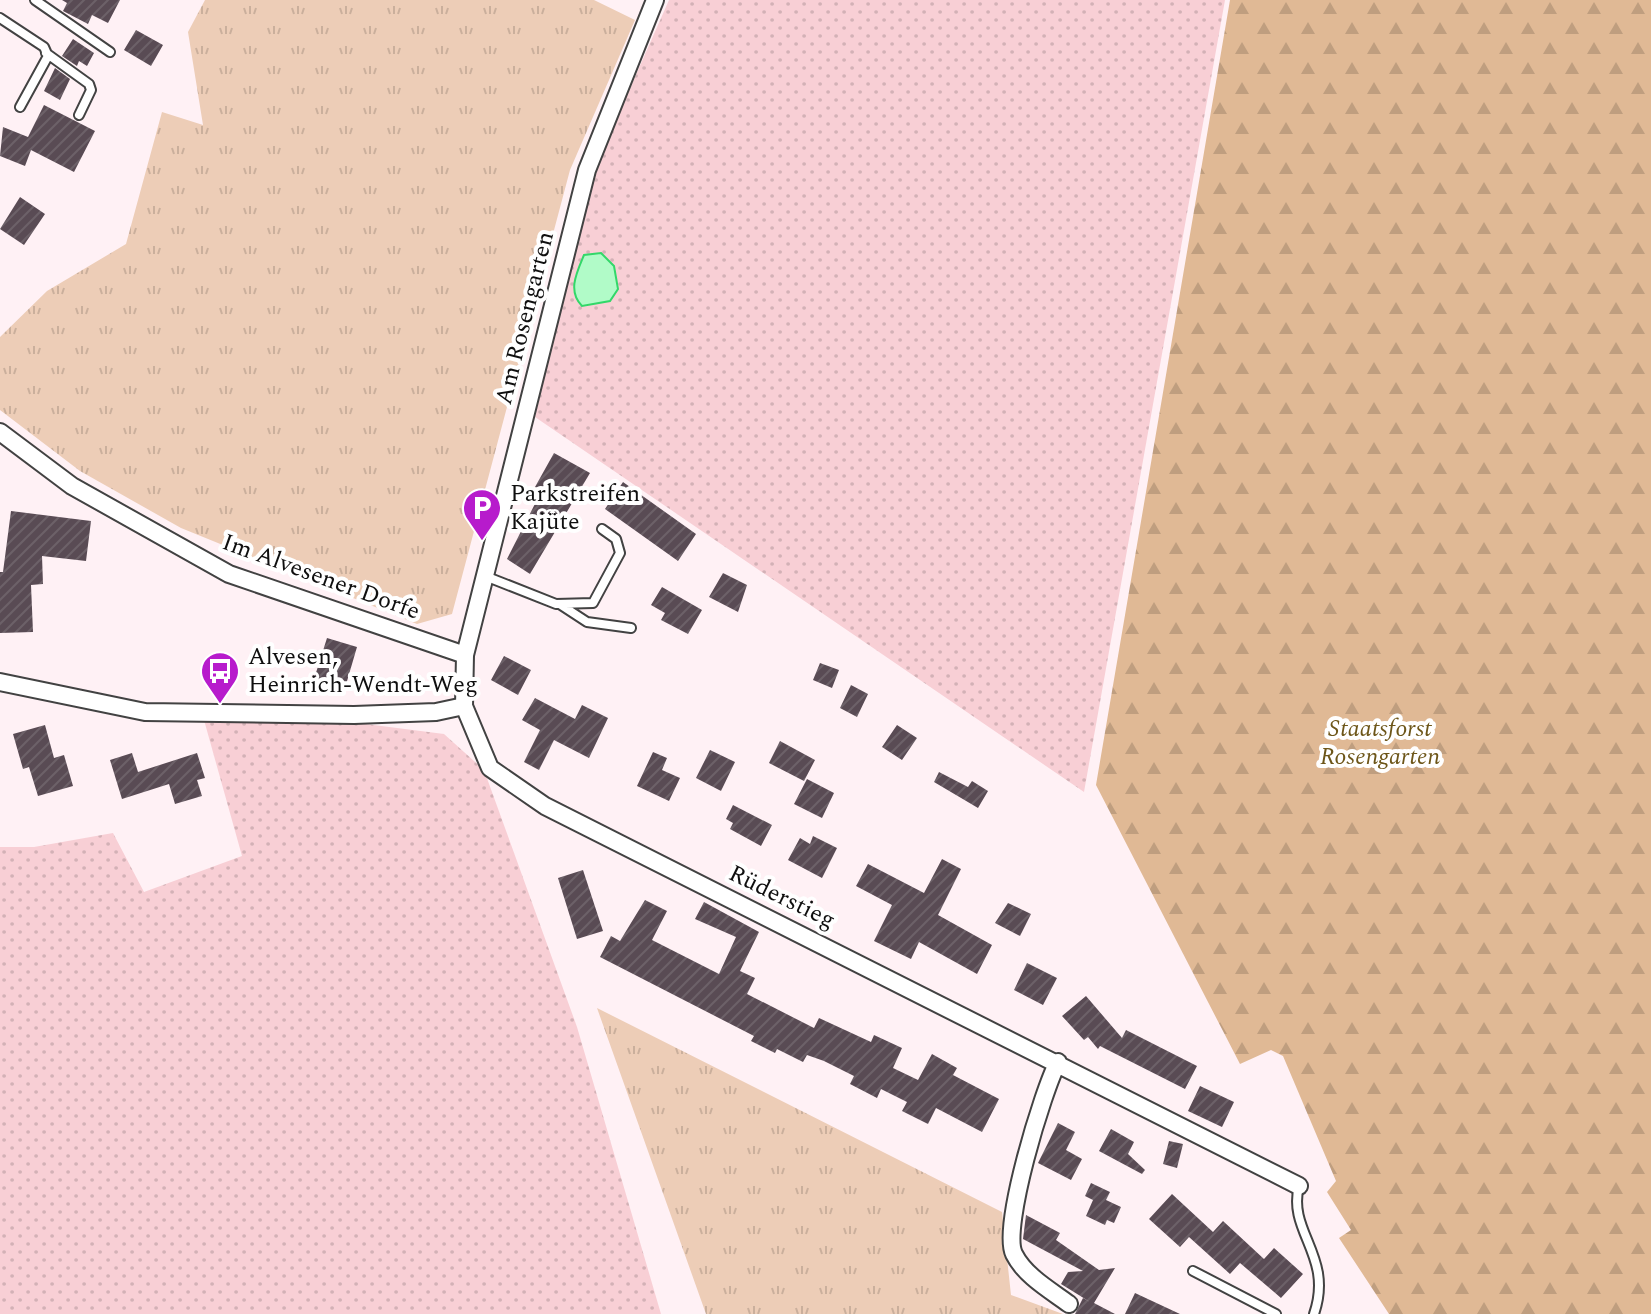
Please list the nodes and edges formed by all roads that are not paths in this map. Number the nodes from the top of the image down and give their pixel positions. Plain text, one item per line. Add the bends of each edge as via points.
1 (35, 0) edge
2 (655, 0) edge
3 (0, 18) edge
4 (110, 52) dead end
5 (46, 53) junction
6 (20, 107) dead end
7 (79, 115) dead end
8 (0, 433) edge
9 (602, 529) dead end
10 (485, 576) junction
11 (561, 605) junction
12 (631, 628) dead end
13 (465, 655) junction
14 (0, 682) edge
15 (464, 706) junction
16 (1058, 1062) junction
17 (1299, 1186) joint
18 (1193, 1271) dead end
19 (1069, 1304) dead end
20 (1276, 1314) edge
21 (1314, 1314) edge

1 - 4 lane
2 - 10 street, Am Rosengarten via 587,170
3 - 5 lane
5 - 6 lane
5 - 7 lane via 89,84
8 - 13 street, Im Alvesener Dorfe via 72,486 229,574
9 - 11 lane via 620,545 618,559 593,603
10 - 11 lane
10 - 13 street, Am Rosengarten
11 - 12 lane via 587,622
13 - 15 street
14 - 15 street via 145,712 354,715
15 - 16 street, Rüderstieg via 490,768 545,806
16 - 17 street, Rüderstieg
16 - 19 street via 1010,1222 1016,1258
17 - 21 lane via 1297,1205 1320,1274
18 - 20 lane

